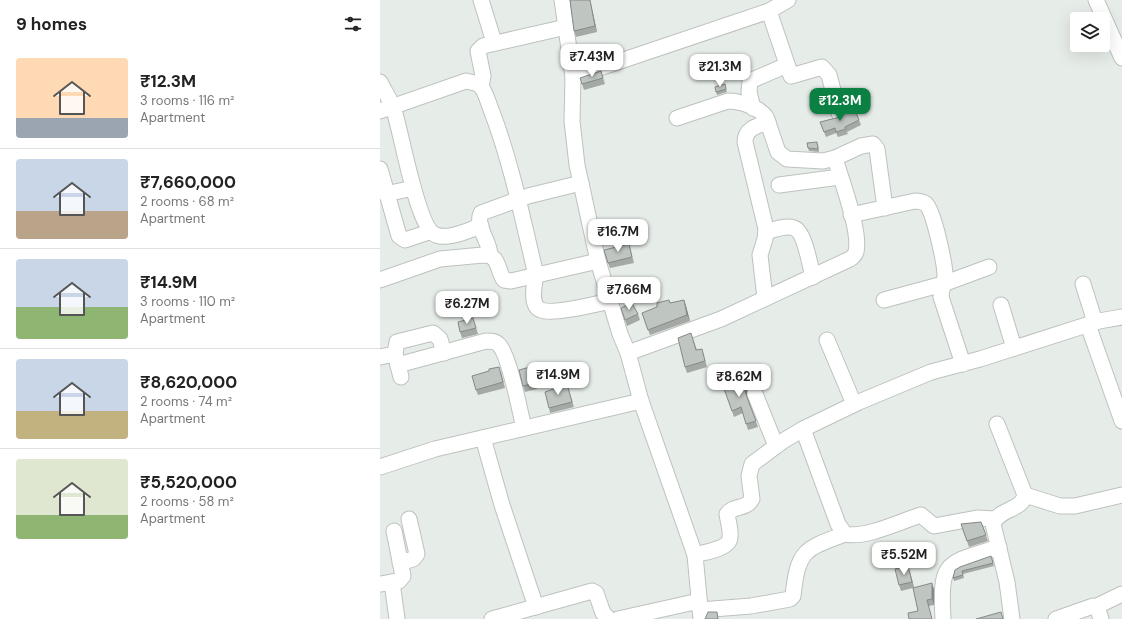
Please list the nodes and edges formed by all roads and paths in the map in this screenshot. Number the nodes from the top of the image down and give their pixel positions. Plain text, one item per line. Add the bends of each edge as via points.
1 (482, 0) edge
2 (562, 0) edge
3 (788, 0) edge
4 (1096, 0) edge
5 (769, 11) junction
6 (566, 27) junction
7 (494, 42) junction
8 (1122, 58) edge
9 (787, 65) junction
10 (573, 76) junction
11 (380, 82) edge
12 (482, 87) junction
13 (754, 108) junction
14 (386, 109) edge
15 (839, 113) dead end
16 (677, 118) dead end
17 (768, 122) junction
18 (835, 158) junction
19 (380, 169) edge
20 (840, 177) junction
21 (581, 183) junction
22 (779, 185) dead end
23 (413, 188) junction
24 (386, 194) junction
25 (519, 199) junction
26 (885, 208) junction
27 (851, 215) junction
28 (481, 226) junction
29 (429, 232) junction
30 (766, 232) junction
31 (490, 255) junction
32 (598, 261) junction
33 (989, 267) dead end
34 (536, 275) junction
35 (813, 277) junction
36 (380, 280) edge
37 (943, 284) junction
38 (1083, 284) dead end
39 (765, 298) junction
40 (884, 300) dead end
41 (610, 301) junction
42 (1001, 305) dead end
43 (1122, 317) edge
44 (1091, 323) junction
45 (827, 340) dead end
46 (1014, 348) junction
47 (628, 352) junction
48 (444, 353) junction
49 (380, 357) edge
50 (963, 364) junction
51 (398, 365) junction
52 (755, 394) dead end
53 (641, 401) junction
54 (854, 404) junction
55 (1122, 421) edge
56 (997, 424) dead end
57 (524, 428) junction
58 (803, 429) junction
59 (483, 438) junction
60 (776, 446) junction
61 (380, 467) edge
62 (1025, 495) junction
63 (1122, 495) edge
64 (409, 519) dead end
65 (995, 519) junction
66 (394, 531) dead end
67 (845, 534) junction
68 (999, 547) junction
69 (695, 555) junction
70 (400, 563) junction
71 (386, 583) edge
72 (1122, 594) edge
73 (536, 607) junction
74 (700, 610) edge
75 (1098, 613) edge
76 (397, 619) edge
77 (492, 619) edge
78 (609, 619) edge
79 (618, 619) edge
80 (943, 619) edge
81 (1012, 619) edge
82 (1056, 619) edge

1 - 7 street
2 - 6 street
3 - 5 street
4 - 8 street
5 - 9 street
5 - 10 street
6 - 7 street
6 - 10 street
7 - 12 street via 478,51 483,76
9 - 13 street via 750,81 749,92
9 - 15 street via 789,73 794,77 819,67 825,69
10 - 21 street via 572,121 576,165
11 - 14 street
12 - 14 street via 474,82 466,82
12 - 25 street via 498,128
13 - 16 street via 728,101
13 - 17 street via 763,112
14 - 23 street
17 - 18 street via 775,145 782,156 823,161
17 - 30 street via 748,132 744,142
18 - 20 street
18 - 26 street via 861,146 875,146
19 - 24 street
20 - 22 street
20 - 27 street
21 - 25 street
21 - 32 street
23 - 24 street
23 - 29 street
24 - 29 street via 401,239
25 - 28 street via 481,213
25 - 34 street
26 - 27 street
26 - 37 street via 915,201 926,204 935,224 944,269
27 - 35 street via 856,246 854,255
28 - 29 street via 448,236 437,236
28 - 31 street
30 - 35 street via 789,227 796,229 803,239
30 - 39 street via 760,262
31 - 34 street via 497,261 504,280
31 - 36 street via 440,259
32 - 34 street
32 - 41 street
33 - 37 street
34 - 41 street via 535,299 537,307 542,311 554,312
35 - 39 street
37 - 40 street
37 - 50 street via 941,297
38 - 44 street
39 - 47 street via 721,319
41 - 47 street
42 - 46 street
43 - 44 street
44 - 46 street
44 - 55 street
45 - 54 street
46 - 50 street
47 - 53 street
48 - 51 street
48 - 51 street via 440,339 433,333 397,342
48 - 57 street via 486,341 498,343 508,363
49 - 51 street
50 - 54 street via 925,374
52 - 60 street
53 - 57 street
53 - 69 street
54 - 58 street
56 - 62 street
57 - 59 street
58 - 60 street
58 - 67 street via 838,524
59 - 61 street via 435,449
59 - 73 street
60 - 69 street via 757,460 750,470 750,503 732,509 727,514 729,542
62 - 63 street via 1060,506 1075,506
62 - 65 street via 1020,504
64 - 70 street via 417,554 413,559
65 - 67 street via 977,518 934,526 921,515 865,534
65 - 68 street via 993,524
66 - 70 street
67 - 74 street via 814,546 804,553 799,561 794,596 790,599 751,606
68 - 80 street via 960,559 946,570 942,580
68 - 81 street
69 - 74 street
70 - 71 street via 403,576 399,581
71 - 76 street
72 - 75 street
73 - 77 street
73 - 78 street via 592,591 596,593 603,613
74 - 79 street
75 - 82 street

